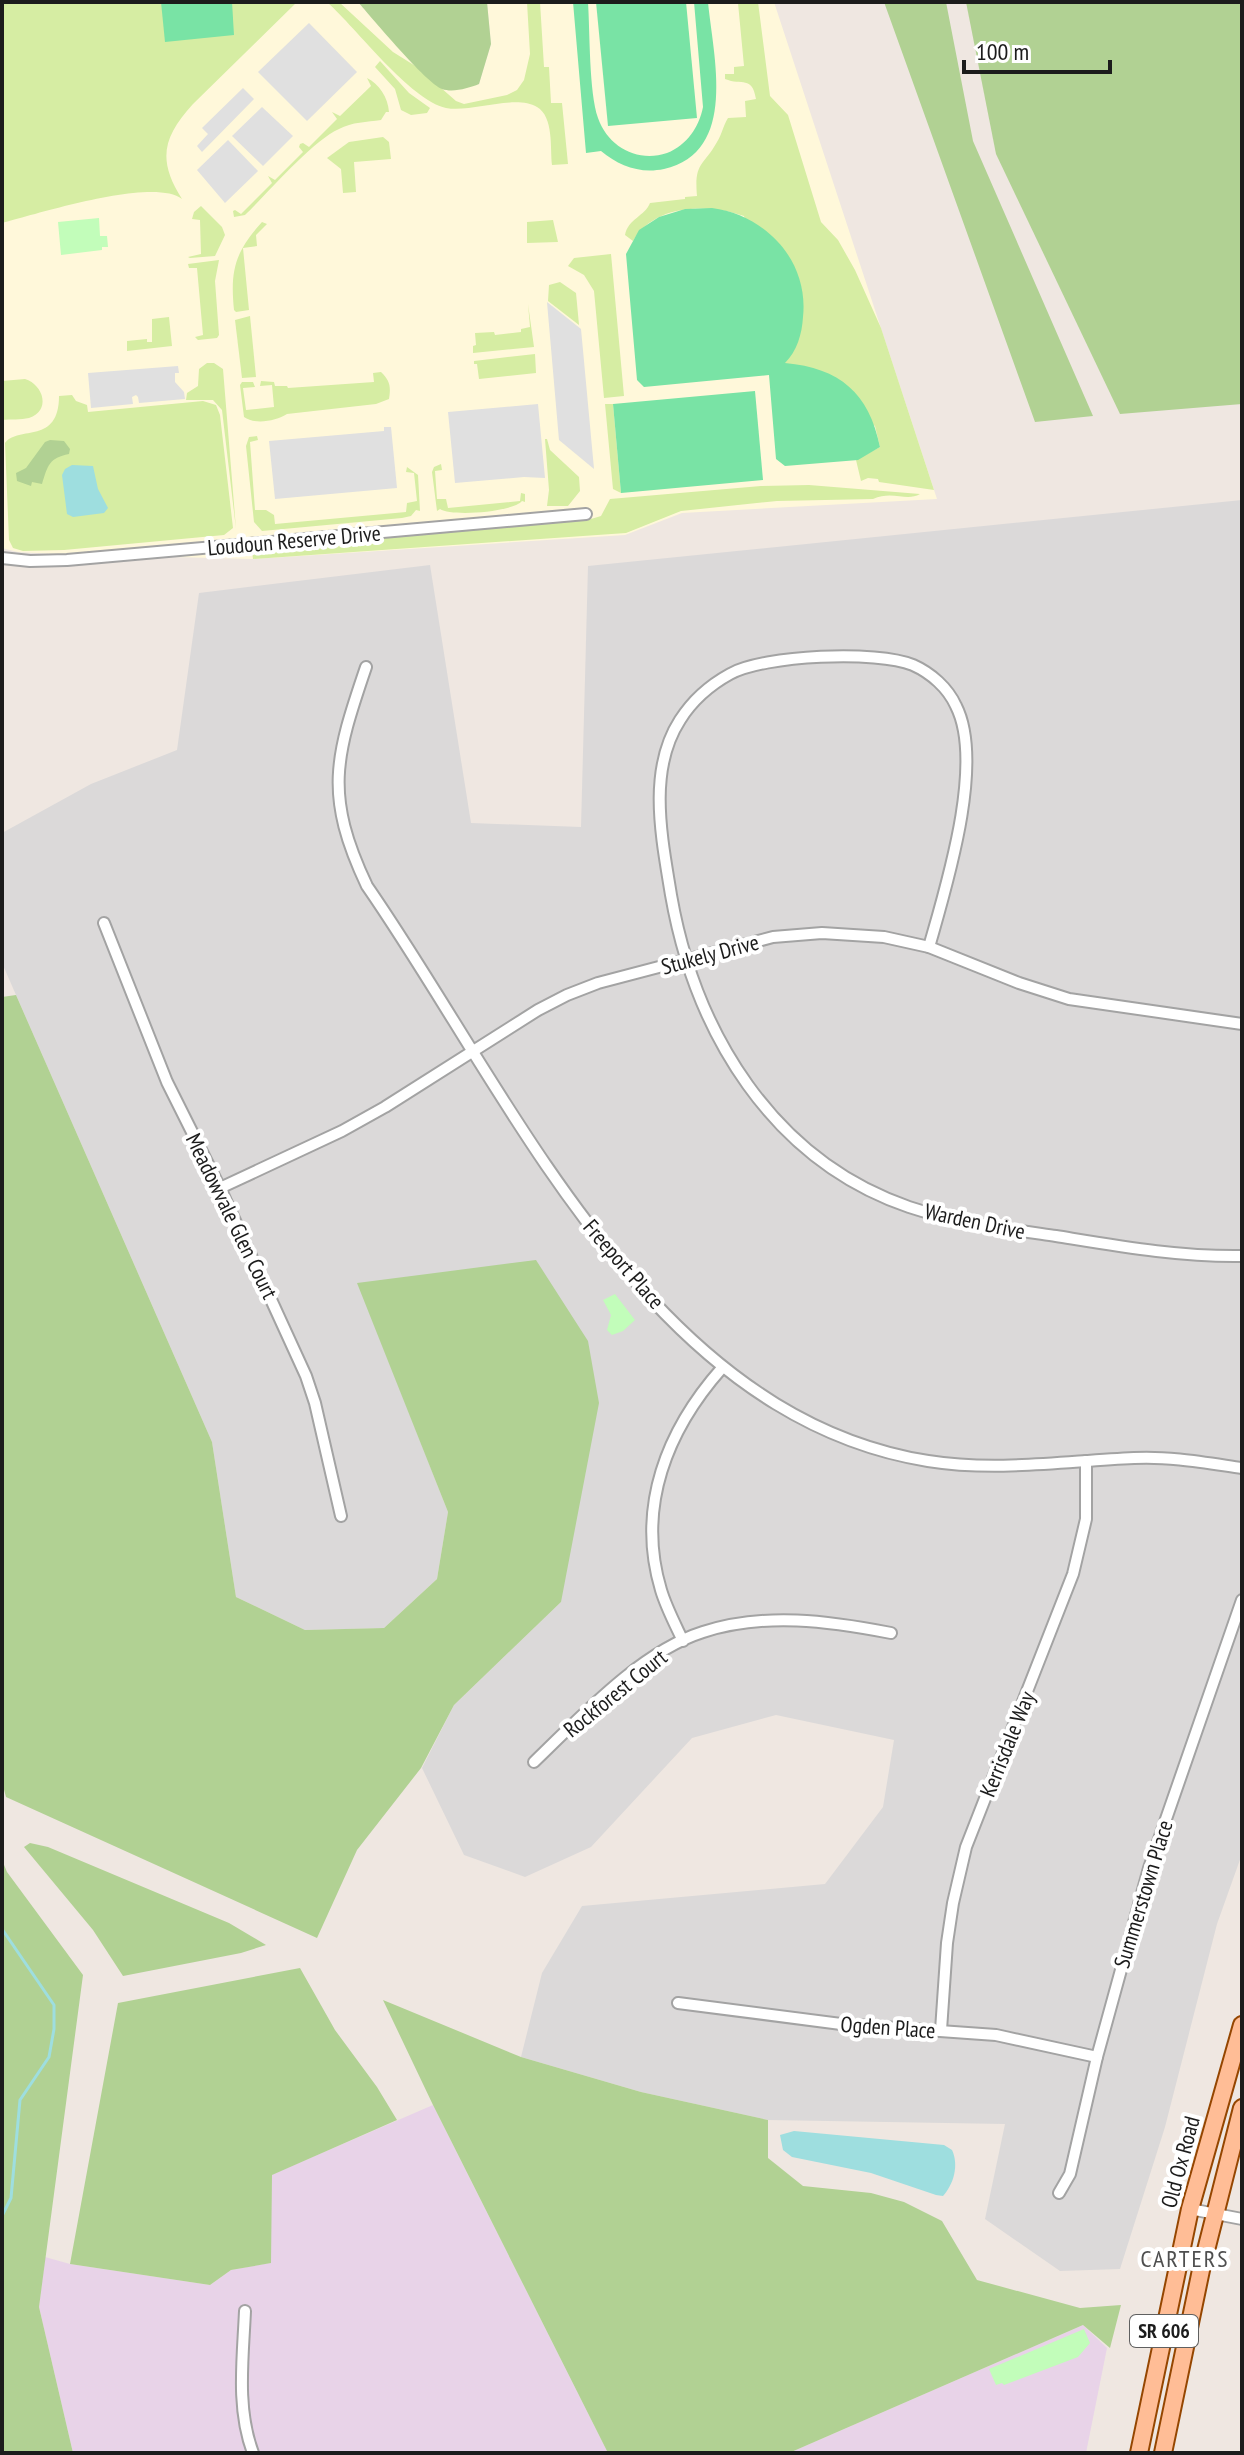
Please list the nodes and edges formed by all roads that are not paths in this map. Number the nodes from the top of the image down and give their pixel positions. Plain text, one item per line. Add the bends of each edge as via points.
1 (586, 514) dead end
2 (2, 558) edge
3 (366, 667) dead end
4 (104, 923) dead end
5 (929, 947) junction
6 (687, 959) junction
7 (1242, 1024) edge
8 (473, 1052) junction
9 (220, 1188) junction
10 (1242, 1256) edge
11 (722, 1368) junction
12 (1086, 1461) junction
13 (1242, 1468) edge
14 (341, 1516) dead end
15 (1242, 1600) edge
16 (891, 1633) dead end
17 (683, 1641) junction
18 (534, 1762) dead end
19 (678, 2003) dead end
20 (1242, 2025) edge
21 (941, 2030) junction
22 (1097, 2057) junction
23 (1242, 2108) edge
24 (1059, 2193) dead end
25 (1190, 2209) junction
26 (1214, 2213) junction
27 (1242, 2219) edge
28 (245, 2311) dead end
29 (253, 2453) edge
30 (1139, 2453) edge
31 (1163, 2453) edge

1 - 2 street, Loudoun Reserve Drive via 67,560
3 - 8 street, Freeport Place via 341,748 337,781 349,848 367,886
4 - 9 street, Meadowvale Glen Court via 167,1082
5 - 6 street, Stukely Drive via 884,937 822,933 773,937
5 - 6 street, Warden Drive via 954,859 964,779 967,749 956,706 928,674 897,660 777,659 731,673 702,694 679,721 665,756 662,826 674,912
5 - 7 street, Stukely Drive via 1069,999
6 - 8 street, Stukely Drive via 567,995
6 - 10 street, Warden Drive via 720,1043 754,1094 807,1149 867,1189 947,1219 1165,1253
8 - 9 street, Stukely Drive via 342,1131
8 - 11 street, Freeport Place via 575,1206 676,1324
9 - 14 street, Meadowvale Glen Court via 306,1376
11 - 12 street, Freeport Place via 814,1425 896,1455 989,1466
11 - 17 street via 676,1431 655,1506 656,1567
12 - 13 street, Freeport Place via 1137,1457
12 - 21 street, Kerrisdale Way via 1086,1519 1073,1574 966,1847 947,1943
15 - 22 street, Summerstown Place via 1153,1856
16 - 17 street, Rockforest Court via 820,1621 780,1621 729,1625
17 - 18 street, Rockforest Court via 648,1661
19 - 21 street, Ogden Place via 841,2024
20 - 25 main road, Old Ox Road / SR 606
21 - 22 street, Ogden Place via 996,2035
22 - 24 street, Summerstown Place via 1070,2174
23 - 26 main road, Old Ox Road / SR 606
25 - 26 street
25 - 30 main road, Old Ox Road / SR 606
26 - 27 street
26 - 31 main road, Old Ox Road / SR 606
28 - 29 street via 242,2393

